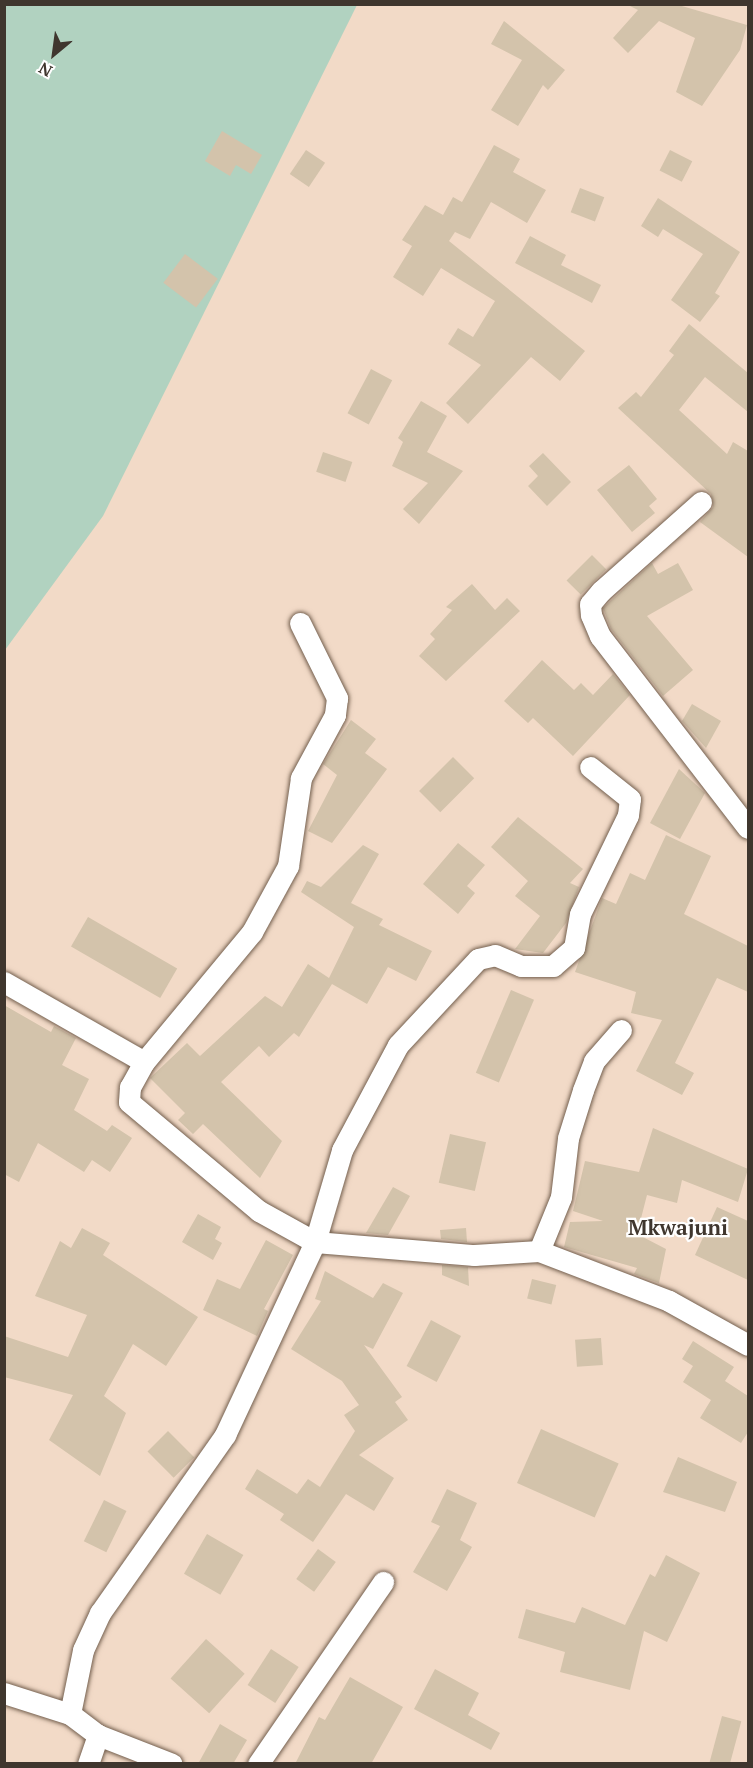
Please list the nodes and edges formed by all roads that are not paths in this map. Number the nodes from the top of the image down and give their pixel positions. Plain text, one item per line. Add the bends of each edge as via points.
1 (701, 502) dead end
2 (300, 623) dead end
3 (590, 767) dead end
4 (748, 828) edge
5 (4, 982) edge
6 (621, 1030) dead end
7 (144, 1062) junction
8 (315, 1242) junction
9 (539, 1251) junction
10 (748, 1345) edge
11 (384, 1582) dead end
12 (4, 1693) edge
13 (70, 1714) junction
14 (98, 1735) junction
15 (88, 1764) edge
16 (172, 1764) edge
17 (258, 1764) edge

1 - 4 street via 602,591 590,604 591,615 600,636
2 - 7 street via 337,698 335,715 301,778 288,866 252,932
3 - 8 street via 630,799 628,815 580,914 574,948 553,966 521,966 495,955 478,959 447,986 398,1045 372,1086 342,1150
5 - 7 street
6 - 9 street via 594,1061 583,1090 568,1138 561,1197
7 - 8 street via 130,1087 134,1109 259,1211
8 - 9 street via 474,1255
8 - 13 street via 225,1435 100,1613 83,1650
9 - 10 street via 669,1301
11 - 17 street
12 - 13 street
13 - 14 street
14 - 15 street
14 - 16 street

